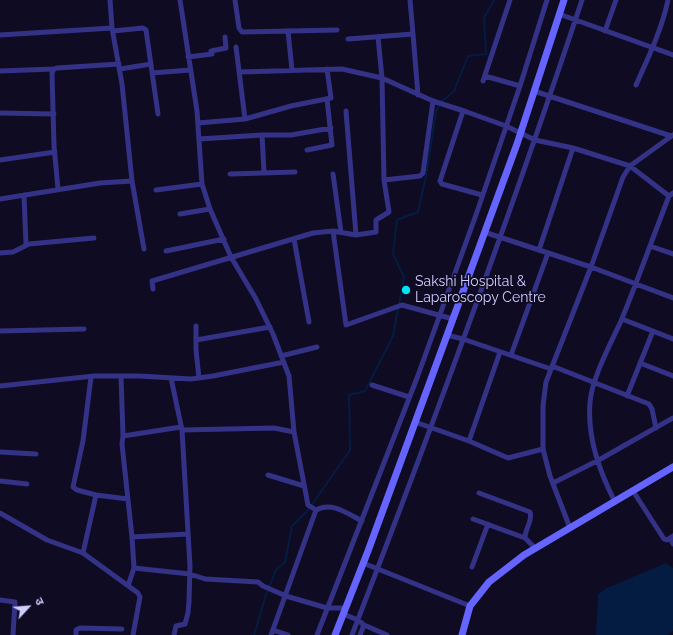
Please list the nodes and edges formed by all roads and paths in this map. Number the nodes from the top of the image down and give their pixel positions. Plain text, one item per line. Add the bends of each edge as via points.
1 (110, 0) edge
2 (180, 0) edge
3 (235, 0) edge
4 (410, 0) edge
5 (510, 0) edge
6 (547, 0) edge
7 (564, 0) edge
8 (582, 0) edge
9 (616, 0) edge
10 (668, 0) edge
11 (559, 14) junction
12 (575, 20) junction
13 (112, 29) junction
14 (337, 30) dead end
15 (288, 31) junction
16 (605, 31) junction
17 (413, 34) junction
18 (0, 35) edge
19 (225, 37) dead end
20 (378, 37) junction
21 (348, 39) dead end
22 (236, 47) dead end
23 (652, 48) junction
24 (673, 55) edge
25 (188, 57) junction
26 (151, 64) junction
27 (119, 67) junction
28 (54, 69) junction
29 (327, 69) junction
30 (190, 70) junction
31 (292, 70) junction
32 (0, 71) edge
33 (240, 72) junction
34 (152, 73) junction
35 (382, 78) junction
36 (520, 86) junction
37 (636, 86) dead end
38 (534, 91) junction
39 (418, 95) junction
40 (550, 96) junction
41 (327, 99) junction
42 (433, 101) junction
43 (346, 111) dead end
44 (463, 111) junction
45 (0, 113) edge
46 (54, 114) junction
47 (158, 114) dead end
48 (245, 118) junction
49 (198, 123) junction
50 (506, 126) junction
51 (331, 128) junction
52 (521, 132) junction
53 (262, 135) junction
54 (672, 136) edge
55 (199, 139) junction
56 (535, 140) junction
57 (573, 148) junction
58 (307, 150) dead end
59 (55, 152) junction
60 (0, 160) edge
61 (630, 166) junction
62 (264, 172) junction
63 (295, 172) dead end
64 (230, 174) dead end
65 (333, 174) dead end
66 (384, 180) junction
67 (132, 181) junction
68 (202, 184) junction
69 (58, 189) junction
70 (156, 190) dead end
71 (671, 194) edge
72 (24, 195) junction
73 (482, 195) junction
74 (0, 199) edge
75 (210, 208) junction
76 (180, 214) dead end
77 (333, 230) junction
78 (341, 232) junction
79 (484, 232) junction
80 (356, 235) junction
81 (94, 238) dead end
82 (500, 238) junction
83 (224, 239) junction
84 (294, 239) junction
85 (26, 245) junction
86 (650, 246) junction
87 (144, 249) dead end
88 (540, 250) junction
89 (166, 251) dead end
90 (0, 253) edge
91 (548, 253) junction
92 (673, 254) edge
93 (231, 258) junction
94 (591, 267) junction
95 (635, 284) junction
96 (153, 289) dead end
97 (673, 298) edge
98 (439, 315) junction
99 (453, 319) junction
100 (622, 319) junction
101 (309, 322) dead end
102 (196, 326) dead end
103 (270, 327) junction
104 (84, 329) dead end
105 (0, 331) edge
106 (653, 331) junction
107 (447, 335) junction
108 (673, 339) edge
109 (196, 340) junction
110 (463, 340) junction
111 (317, 347) dead end
112 (500, 352) junction
113 (281, 356) junction
114 (511, 356) junction
115 (284, 362) junction
116 (640, 363) junction
117 (551, 367) junction
118 (121, 376) junction
119 (673, 376) edge
120 (91, 377) junction
121 (171, 378) junction
122 (199, 378) junction
123 (594, 383) junction
124 (372, 385) dead end
125 (0, 386) edge
126 (627, 396) junction
127 (409, 397) junction
128 (673, 418) edge
129 (415, 422) junction
130 (431, 427) junction
131 (181, 428) junction
132 (656, 428) junction
133 (294, 432) junction
134 (123, 436) junction
135 (469, 442) junction
136 (543, 449) junction
137 (0, 452) edge
138 (36, 454) dead end
139 (597, 461) junction
140 (673, 468) edge
141 (268, 475) dead end
142 (0, 481) edge
143 (553, 483) junction
144 (28, 484) dead end
145 (304, 486) junction
146 (633, 491) junction
147 (479, 493) dead end
148 (96, 494) junction
149 (128, 499) junction
150 (615, 502) junction
151 (315, 509) junction
152 (0, 513) edge
153 (473, 518) dead end
154 (362, 521) junction
155 (488, 524) junction
156 (570, 528) junction
157 (188, 534) junction
158 (132, 536) junction
159 (671, 537) edge
160 (525, 538) junction
161 (673, 544) edge
162 (535, 548) junction
163 (84, 553) junction
164 (363, 563) junction
165 (472, 567) dead end
166 (134, 568) junction
167 (377, 569) junction
168 (190, 574) junction
169 (128, 586) junction
170 (286, 596) junction
171 (0, 600) edge
172 (470, 606) junction
173 (327, 608) junction
174 (344, 611) junction
175 (358, 620) junction
176 (364, 625) junction
177 (122, 629) dead end
178 (272, 632) edge
179 (13, 635) edge
180 (76, 635) edge
181 (133, 635) edge
182 (174, 635) edge
183 (288, 635) edge
184 (317, 635) edge
185 (335, 635) edge
186 (352, 635) edge
187 (360, 635) edge
188 (387, 635) edge
189 (462, 635) edge

1 - 13 street
2 - 25 street
3 - 15 street via 239,28 242,32
4 - 17 street
5 - 36 street via 484,78
6 - 36 street
7 - 11 main road
8 - 12 street
9 - 16 street
10 - 23 street
11 - 12 street
11 - 38 main road
12 - 16 street
12 - 40 street
13 - 18 street
13 - 26 street via 145,28
13 - 27 street
14 - 15 street
15 - 31 street
16 - 23 street
17 - 20 street
17 - 39 street
19 - 25 street via 226,48 212,51 212,54
20 - 21 street
20 - 35 street
22 - 33 street
23 - 24 street
23 - 37 street
25 - 30 street
26 - 27 street
26 - 34 street
27 - 28 street
27 - 67 street
28 - 32 street
28 - 46 street
29 - 31 street
29 - 35 street via 342,69
29 - 41 street via 331,98
30 - 34 street
30 - 49 street
31 - 33 street
33 - 48 street
34 - 47 street
35 - 39 street
35 - 66 street
36 - 50 street
38 - 40 street
38 - 52 main road
39 - 42 street
40 - 54 street
40 - 56 street
41 - 48 street
41 - 51 street
42 - 44 street
42 - 66 street via 423,173 420,176
43 - 80 street
44 - 50 street
44 - 73 street via 440,181 442,184
45 - 46 street
46 - 59 street
48 - 49 street
49 - 55 street
50 - 52 street
50 - 73 street
51 - 53 street via 292,135
51 - 58 street via 332,145
52 - 56 street
52 - 79 main road
53 - 55 street
53 - 62 street
54 - 61 street
55 - 68 street
56 - 57 street
56 - 82 street
57 - 61 street
57 - 88 street
59 - 60 street
59 - 69 street
61 - 71 street
61 - 94 street via 623,177
62 - 63 street
62 - 64 street
65 - 78 street
66 - 80 street via 389,212 376,220 376,232
67 - 69 street
67 - 87 street
68 - 70 street
68 - 75 street
69 - 72 street
71 - 86 street
72 - 74 street
72 - 85 street
73 - 98 street
75 - 76 street
75 - 83 street
77 - 78 street
77 - 84 street
77 - 98 street via 346,325 402,305
78 - 80 street
79 - 82 street
79 - 99 main road
81 - 85 street
82 - 88 street
82 - 110 street
83 - 89 street
83 - 93 street
84 - 93 street
84 - 101 street
85 - 90 street via 13,252
86 - 92 street
86 - 95 street
88 - 91 street
91 - 94 street
91 - 114 street
93 - 96 street via 152,282
93 - 103 street
94 - 95 street
94 - 117 street
95 - 97 street
95 - 100 street
98 - 99 street
98 - 127 street
99 - 107 main road
100 - 106 street
100 - 123 street
102 - 109 street
103 - 109 street
103 - 113 street
104 - 105 street
106 - 108 street
106 - 116 street
107 - 110 street
107 - 129 main road
109 - 122 street
110 - 112 street
110 - 130 street
111 - 113 street
112 - 114 street
112 - 135 street
113 - 115 street
114 - 117 street
115 - 122 street
115 - 133 street via 289,376
116 - 119 street
116 - 126 street
117 - 123 street
117 - 136 street via 542,406
118 - 120 street
118 - 121 street
118 - 134 street
120 - 125 street
120 - 148 street via 83,441 73,487
121 - 122 street
121 - 131 street
123 - 126 street
123 - 139 street via 589,411 591,438
124 - 127 street
126 - 132 street via 649,404
127 - 154 street
128 - 132 street
129 - 130 street
129 - 164 main road
130 - 135 street
130 - 167 street
131 - 133 street via 274,428
131 - 134 street
131 - 157 street
132 - 139 street
133 - 145 street
134 - 149 street
135 - 136 street via 508,458
136 - 143 street
137 - 138 street
139 - 143 street
139 - 150 street
140 - 146 main road
141 - 145 street
142 - 144 street
143 - 156 street
145 - 151 street via 308,505
146 - 150 main road
146 - 159 street via 664,539
147 - 160 street via 530,512
148 - 149 street
148 - 163 street
149 - 158 street
150 - 156 main road
151 - 154 street via 332,506
151 - 170 street
152 - 163 street via 47,540
153 - 155 street
154 - 173 street
155 - 160 street
155 - 165 street
156 - 162 main road
157 - 158 street
157 - 168 street
158 - 166 street
159 - 161 street
160 - 162 street
162 - 172 main road via 489,582
163 - 169 street
164 - 167 street
164 - 174 main road
166 - 168 street
166 - 169 street
167 - 172 street
167 - 175 street
168 - 170 street via 205,578 258,582
168 - 182 street via 188,613 185,624 176,626
169 - 181 street via 140,597
170 - 173 street
170 - 178 street
171 - 179 street via 15,602
172 - 189 main road
173 - 174 street
173 - 184 street
174 - 175 street
174 - 185 main road
175 - 176 street
175 - 186 street
176 - 187 street
176 - 188 street
177 - 180 street via 80,628 76,630
178 - 183 street

